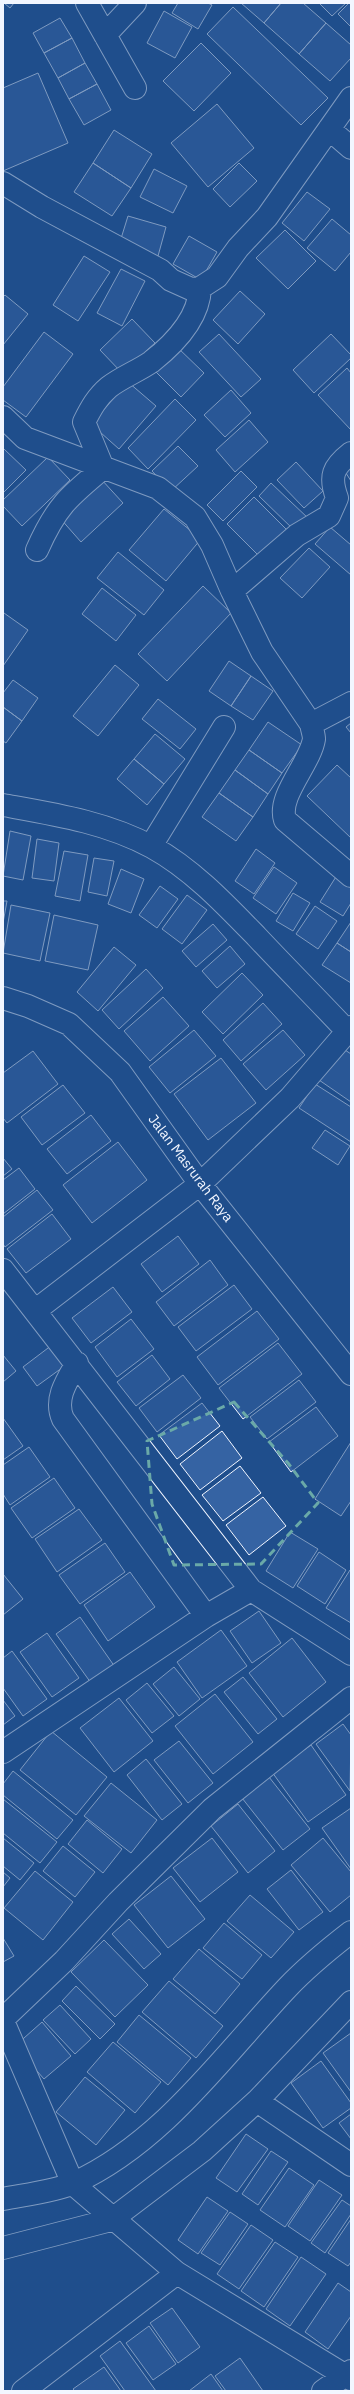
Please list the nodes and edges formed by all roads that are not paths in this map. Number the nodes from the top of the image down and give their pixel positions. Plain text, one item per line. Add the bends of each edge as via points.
1 (87, 3) edge
2 (135, 3) edge
3 (105, 34) junction
4 (135, 88) dead end
5 (351, 98) edge
6 (328, 129) junction
7 (351, 148) edge
8 (3, 182) edge
9 (200, 288) junction
10 (3, 416) edge
11 (351, 453) edge
12 (103, 468) junction
13 (37, 550) dead end
14 (232, 591) junction
15 (351, 703) edge
16 (311, 724) junction
17 (224, 727) dead end
18 (3, 805) edge
19 (151, 846) junction
20 (351, 876) edge
21 (3, 998) edge
22 (349, 1029) edge
23 (200, 1184) junction
24 (4, 1275) edge
25 (36, 1310) junction
26 (77, 1363) junction
27 (351, 1374) edge
28 (251, 1590) junction
29 (206, 1616) junction
30 (351, 1654) edge
31 (351, 1698) edge
32 (5, 1753) edge
33 (351, 1932) edge
34 (351, 2002) edge
35 (3, 2020) edge
36 (257, 2101) junction
37 (351, 2165) edge
38 (72, 2184) junction
39 (3, 2199) edge
40 (112, 2220) junction
41 (3, 2248) edge
42 (177, 2274) junction
43 (349, 2375) edge
44 (23, 2391) edge
45 (323, 2391) edge

1 - 3 street
2 - 3 street
3 - 4 street
5 - 6 street
6 - 7 street
6 - 9 street via 267,217 238,248 217,277
8 - 9 street via 160,270 185,288
9 - 12 street via 196,312 184,330 151,361 109,387 93,404 84,422
10 - 12 street via 25,438
11 - 14 street via 338,462 333,475 333,487 337,498 328,516 297,536
12 - 13 street via 63,502 50,521
12 - 14 street via 158,488 195,517 212,545
14 - 16 street via 262,652
15 - 16 street
16 - 20 street via 314,738 312,746 282,812 285,820
17 - 19 street
18 - 19 street via 66,816 107,828
19 - 22 street via 183,868 216,896
21 - 23 street, Jalan Masrurah Raya via 69,1024 120,1072
22 - 23 street via 290,1098
23 - 25 street
23 - 27 street, Jalan Masrurah Raya
24 - 25 street
25 - 26 street
26 - 28 street
26 - 29 street via 66,1381 60,1402 63,1419
28 - 29 street
28 - 30 street
29 - 32 street
31 - 35 street via 212,1809 118,1902 64,1962
33 - 38 street via 289,1986 186,2098 146,2137 110,2164
34 - 36 street
35 - 38 street
36 - 37 street
36 - 40 street via 202,2151
38 - 39 street
38 - 40 street
40 - 41 street
40 - 42 street
42 - 43 street
42 - 44 street
43 - 45 street

